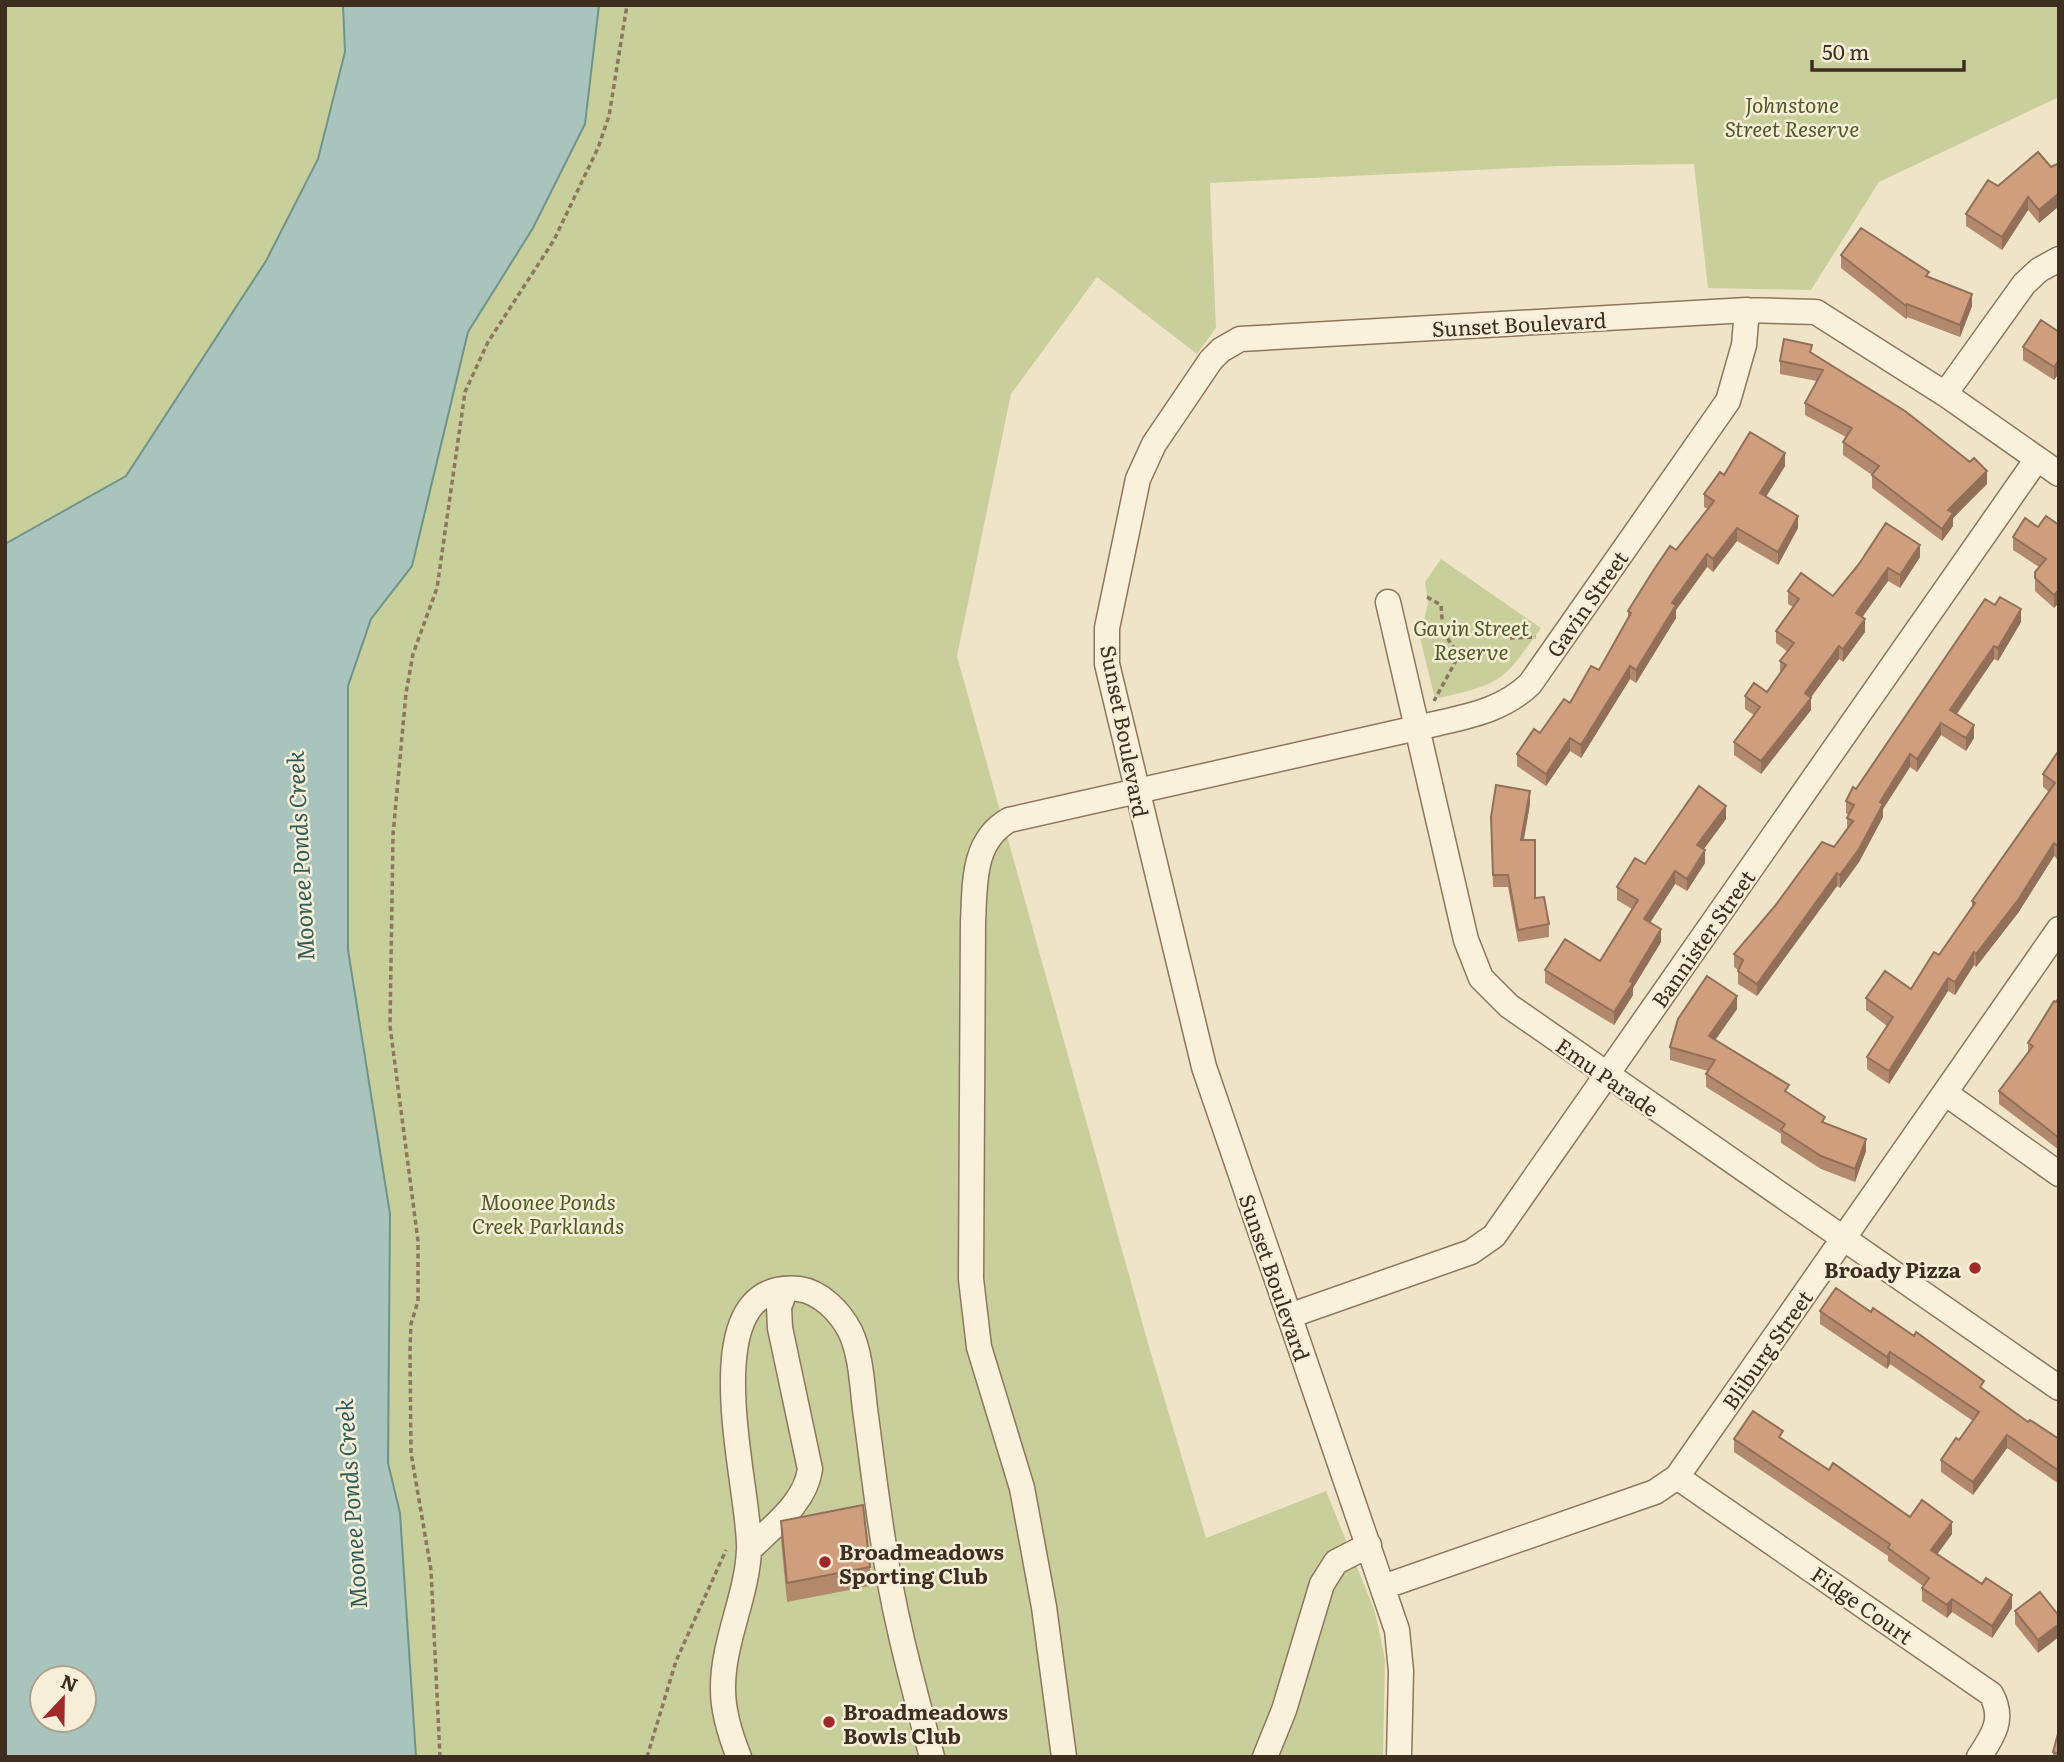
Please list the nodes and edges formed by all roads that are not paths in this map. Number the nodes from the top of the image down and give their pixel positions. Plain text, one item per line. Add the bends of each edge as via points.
1 (2059, 259) edge
2 (1747, 310) junction
3 (1945, 394) junction
4 (2037, 459) junction
5 (2059, 474) edge
6 (1388, 603) dead end
7 (1418, 727) junction
8 (1137, 792) junction
9 (2059, 929) edge
10 (1607, 1075) junction
11 (1945, 1093) junction
12 (2059, 1174) edge
13 (1843, 1238) junction
14 (786, 1289) junction
15 (1289, 1316) junction
16 (2059, 1388) edge
17 (1677, 1477) junction
18 (749, 1544) junction
19 (1369, 1545) junction
20 (1383, 1587) junction
21 (739, 1757) edge
22 (932, 1757) edge
23 (1064, 1757) edge
24 (1265, 1757) edge
25 (1399, 1757) edge
26 (1979, 1757) edge

1 - 3 street via 2024,284
2 - 3 street, Sunset Boulevard via 1816,312
2 - 7 street, Gavin Street via 1744,345 1728,401 1530,684 1491,710
2 - 8 street, Sunset Boulevard via 1251,337 1231,342 1141,468 1107,628 1108,664
3 - 4 street, Sunset Boulevard
4 - 5 street
4 - 10 street, Bannister Street
6 - 7 street, Emu Parade
7 - 8 street, Gavin Street
7 - 10 street, Emu Parade via 1466,940 1481,978 1509,1006
8 - 15 street, Sunset Boulevard via 1190,1018
8 - 23 street, Gavin Street via 1009,820 995,828 986,841 975,877 971,1279 982,1358 1022,1488
9 - 11 street, Bliburg Street
10 - 13 street, Emu Parade
10 - 15 street, Bannister Street via 1502,1227 1486,1243
11 - 12 street
11 - 13 street, Bliburg Street
13 - 16 street, Emu Parade
13 - 17 street, Bliburg Street
14 - 18 street via 759,1298 748,1308 734,1356 734,1418
14 - 18 street via 779,1307 780,1328 810,1469 808,1484 796,1502
14 - 22 street via 819,1296 834,1308 850,1332 860,1370 896,1612
15 - 19 street, Sunset Boulevard
17 - 20 street, Bliburg Street via 1655,1492
17 - 26 street, Fidge Court via 1991,1694 1998,1721
18 - 21 street via 722,1692
19 - 20 street, Sunset Boulevard
19 - 24 street via 1336,1562 1322,1584
20 - 25 street, Sunset Boulevard via 1400,1651

